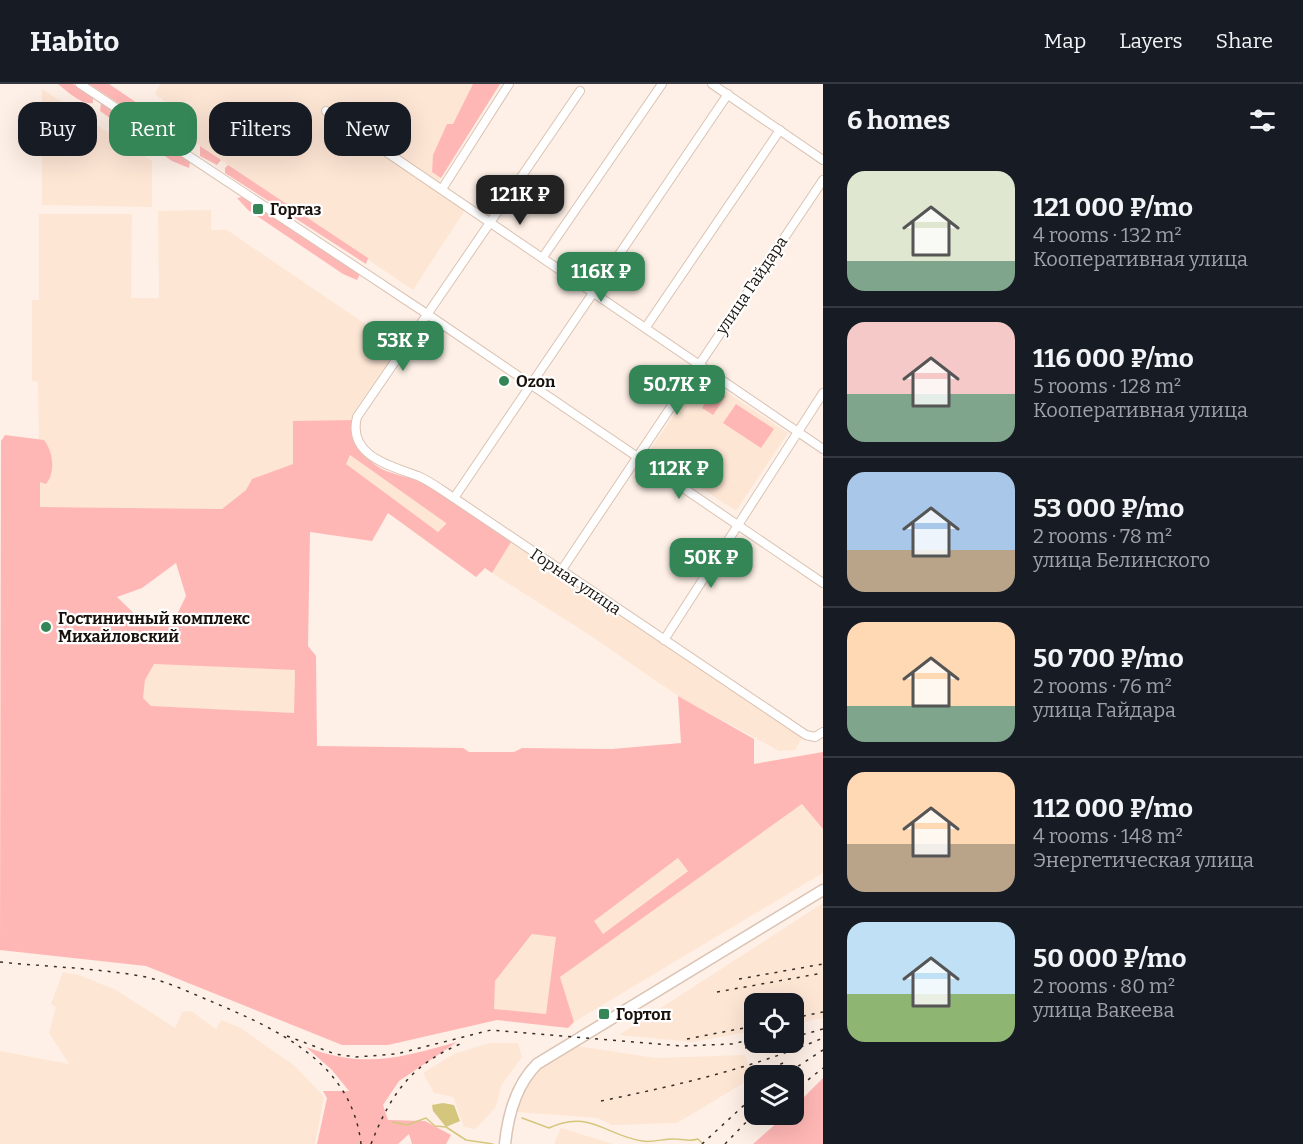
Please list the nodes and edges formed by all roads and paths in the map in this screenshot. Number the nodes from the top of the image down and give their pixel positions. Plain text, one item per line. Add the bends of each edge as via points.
1 (80, 84) edge
2 (509, 84) edge
3 (662, 84) edge
4 (712, 84) edge
5 (580, 91) dead end
6 (728, 94) junction
7 (780, 130) junction
8 (393, 156) edge
9 (823, 160) edge
10 (823, 180) edge
11 (442, 189) junction
12 (491, 222) junction
13 (543, 257) junction
14 (594, 291) junction
15 (427, 314) junction
16 (646, 327) junction
17 (698, 364) junction
18 (530, 383) junction
19 (823, 393) edge
20 (798, 432) junction
21 (823, 449) edge
22 (636, 455) junction
23 (454, 498) junction
24 (736, 524) junction
25 (561, 571) junction
26 (823, 583) edge
27 (664, 640) junction
28 (823, 732) edge
29 (823, 890) edge
30 (505, 1144) edge

1 - 15 street
2 - 11 street
3 - 13 street
4 - 6 street
5 - 12 street
6 - 7 street
6 - 14 street
7 - 9 street
7 - 16 street
8 - 11 street
10 - 17 street, улица Гайдара
11 - 12 street
12 - 13 street
12 - 15 street
13 - 14 street
14 - 16 street
14 - 18 street
15 - 18 street
15 - 23 street, Горная улица via 355,424 366,452 379,462 419,476
16 - 17 street
17 - 20 street
17 - 22 street, улица Гайдара
18 - 22 street
18 - 23 street
19 - 20 street
20 - 21 street
20 - 24 street
22 - 24 street
22 - 25 street, улица Гайдара
23 - 25 street, Горная улица
24 - 26 street
24 - 27 street
25 - 27 street, Горная улица
27 - 28 street, Горная улица via 806,735 814,737
29 - 30 main road via 537,1064 522,1082

